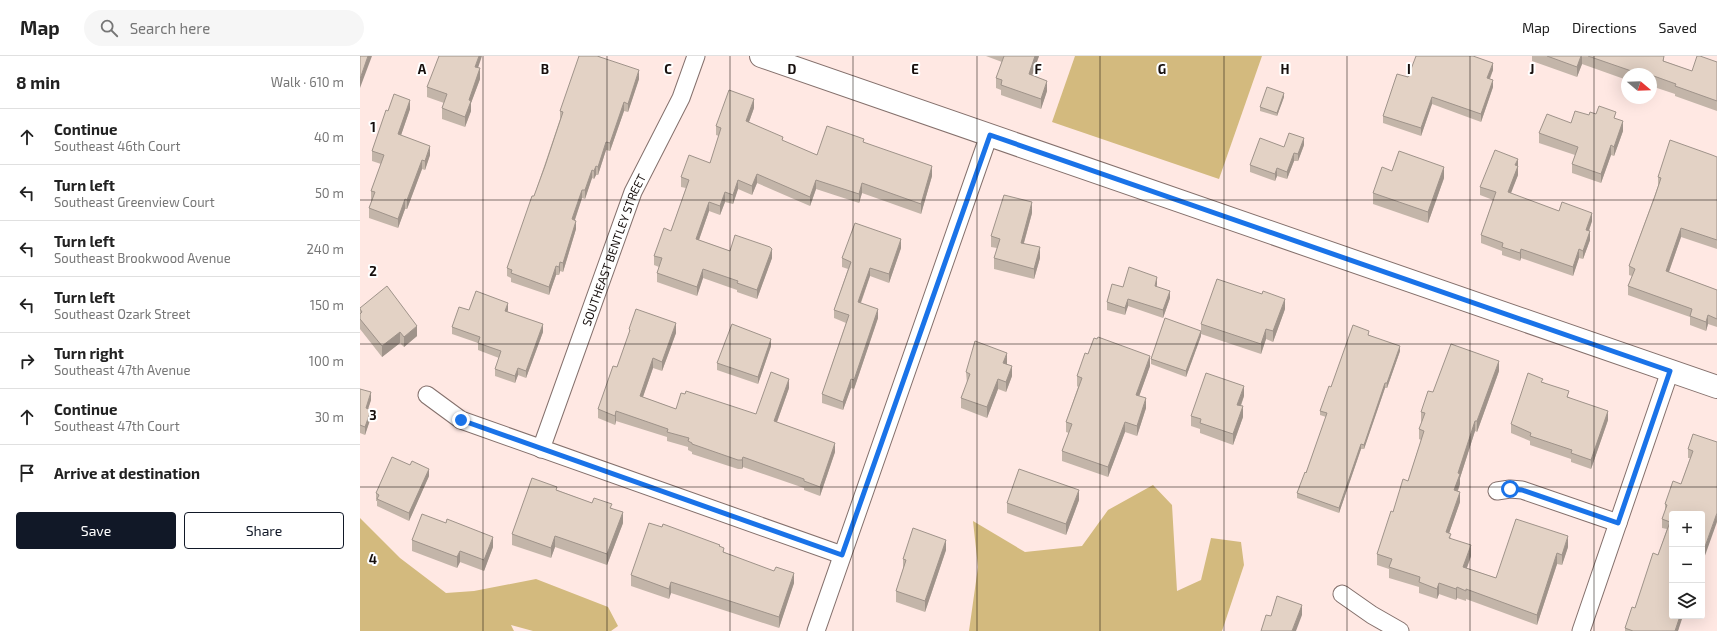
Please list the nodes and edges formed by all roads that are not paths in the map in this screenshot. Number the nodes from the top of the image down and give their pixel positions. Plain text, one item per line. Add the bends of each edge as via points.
1 (696, 56) edge
2 (761, 56) edge
3 (990, 135) junction
4 (1670, 371) junction
5 (1717, 387) edge
6 (427, 395) dead end
7 (541, 449) junction
8 (1497, 491) dead end
9 (1618, 523) junction
10 (842, 555) junction
11 (1342, 594) dead end
12 (816, 631) edge
13 (1400, 631) edge
14 (1581, 631) edge

1 - 7 street, SOUTHEAST BENTLEY STREET via 681,98 633,192
2 - 3 main road
3 - 4 main road
3 - 10 street
4 - 5 main road
4 - 9 street
6 - 7 street via 461,420
7 - 10 street
8 - 9 street via 1522,490
9 - 14 street
10 - 12 street
11 - 13 street

